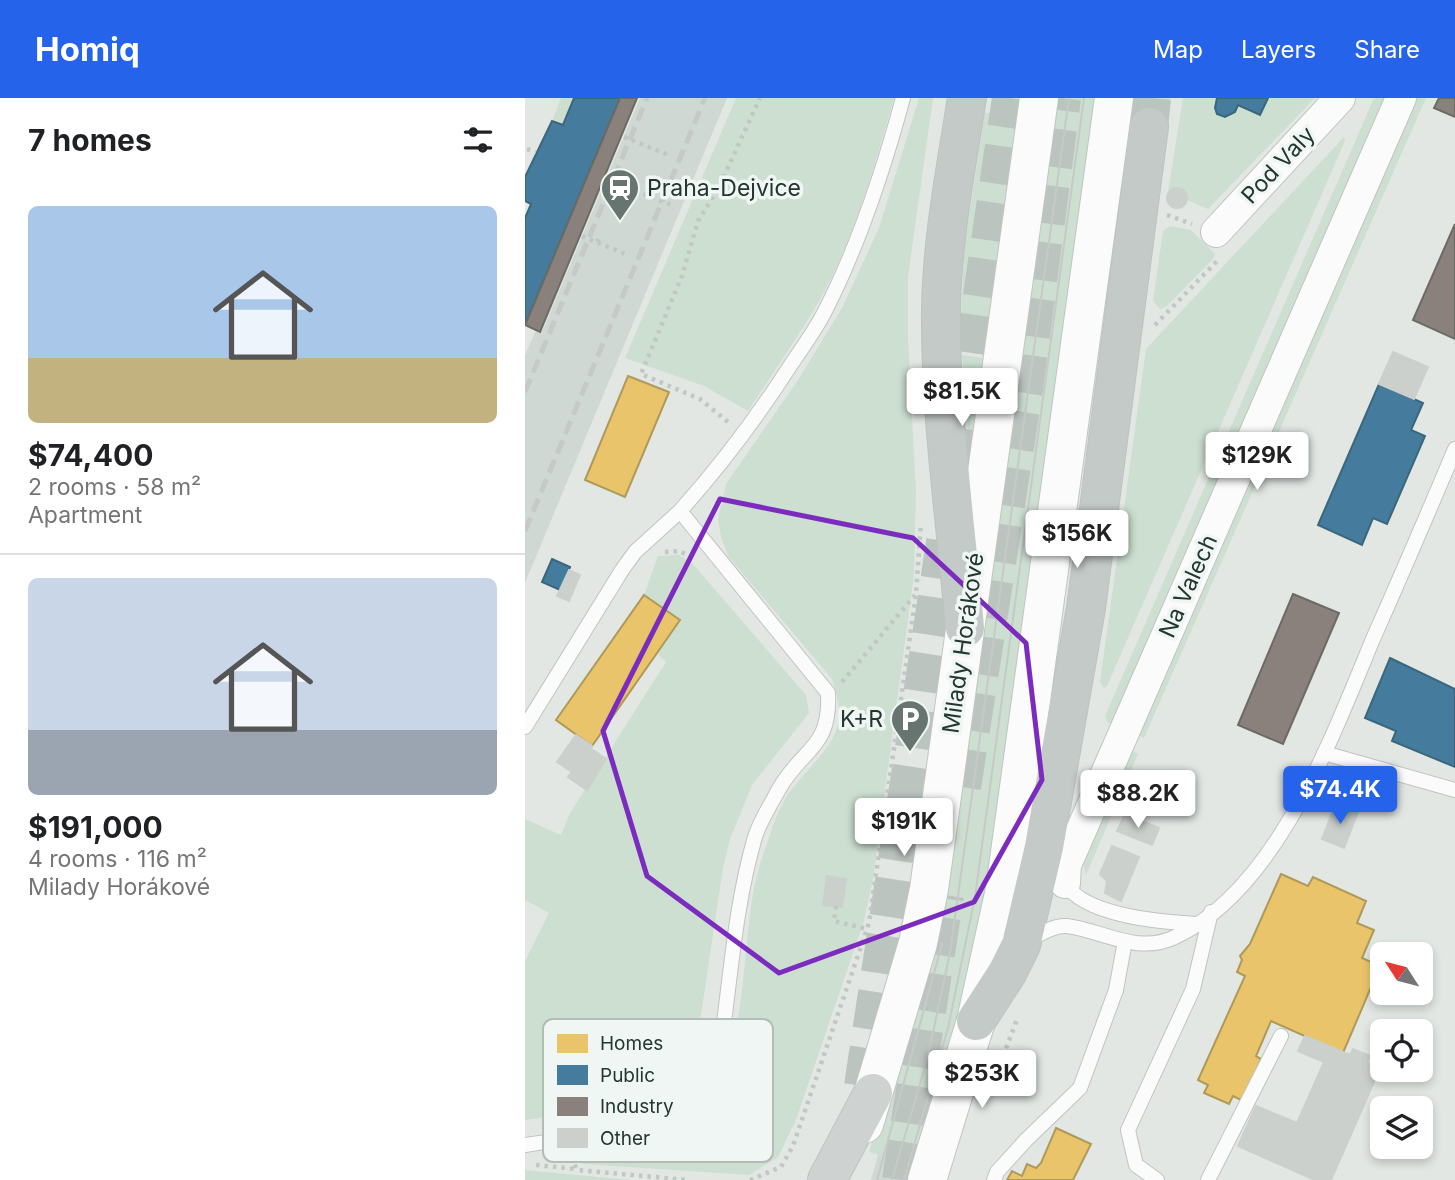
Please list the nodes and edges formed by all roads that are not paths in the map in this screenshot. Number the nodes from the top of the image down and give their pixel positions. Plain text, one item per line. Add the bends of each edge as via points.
1 (902, 98) edge
2 (967, 98) edge
3 (1039, 98) edge
4 (1114, 98) edge
5 (1340, 98) edge
6 (1401, 98) edge
7 (1149, 127) tunnel mouth
8 (1220, 243) road end
9 (1455, 449) edge
10 (680, 511) junction
11 (965, 628) junction
12 (525, 727) edge
13 (1324, 753) junction
14 (1455, 790) edge
15 (1065, 883) joint
16 (1211, 912) junction
17 (1196, 924) junction
18 (1125, 941) junction
19 (1021, 945) junction
20 (725, 1019) edge
21 (977, 1021) junction
22 (1281, 1036) dead end
23 (873, 1093) junction
24 (543, 1142) edge
25 (525, 1145) edge
26 (827, 1180) edge
27 (847, 1180) edge
28 (927, 1180) edge
29 (994, 1180) edge
30 (1157, 1180) edge
31 (1208, 1180) edge

1 - 10 lane via 884,169 823,316 742,437
2 - 11 highway via 941,309
3 - 11 main road, Milady Horákové
4 - 21 main road via 1007,876
5 - 8 street, Pod Valy
6 - 15 street, Na Valech via 1066,865
7 - 19 highway via 1077,666
9 - 13 lane
10 - 12 lane via 622,570
10 - 20 lane via 828,693 829,715 822,738 782,785 756,835 740,902
11 - 23 main road, Milady Horákové via 929,889 918,943
13 - 14 lane
13 - 16 lane via 1270,852 1235,893
15 - 17 lane via 1080,897 1128,918
16 - 17 lane
16 - 30 lane via 1193,989 1128,1130 1136,1165
17 - 18 lane via 1143,945
18 - 19 lane via 1066,926
18 - 29 lane via 1116,990 1080,1088 1026,1140
19 - 21 highway
21 - 28 main road
22 - 31 lane
23 - 26 main road
23 - 27 main road, Milady Horákové
24 - 25 lane

